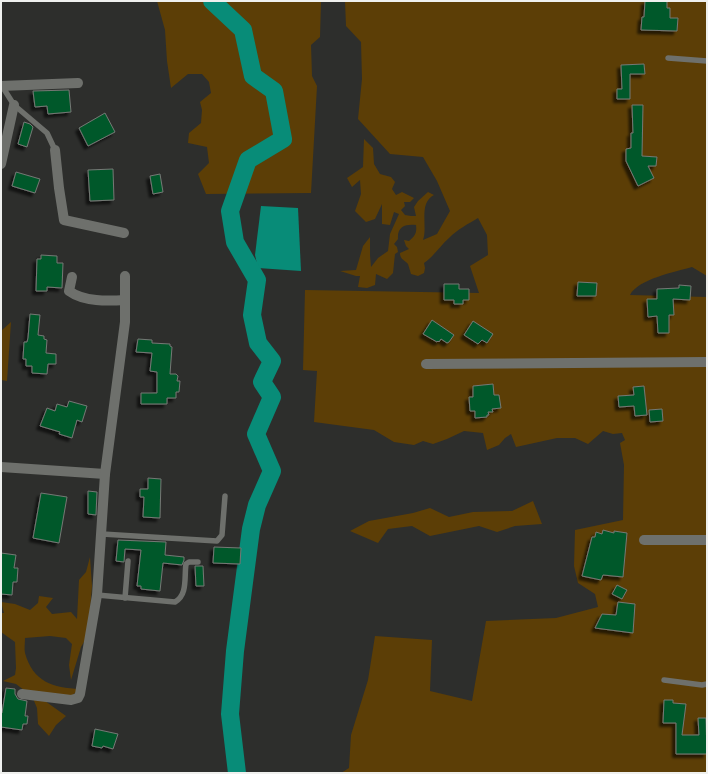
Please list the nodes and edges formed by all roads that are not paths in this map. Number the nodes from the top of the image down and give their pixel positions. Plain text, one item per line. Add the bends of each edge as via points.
1 (668, 58) dead end
2 (707, 61) edge
3 (78, 83) dead end
4 (2, 86) edge
5 (14, 105) junction
6 (55, 150) joint
7 (1, 164) edge
8 (124, 233) dead end
9 (125, 276) dead end
10 (72, 277) dead end
11 (125, 300) junction
12 (707, 362) edge
13 (426, 364) dead end
14 (1, 467) edge
15 (105, 474) junction
16 (225, 496) dead end
17 (102, 534) junction
18 (644, 540) dead end
19 (707, 540) edge
20 (128, 561) dead end
21 (198, 562) dead end
22 (97, 595) junction
23 (124, 598) junction
24 (664, 680) dead end
25 (707, 684) edge
26 (22, 694) dead end

1 - 2 lane
3 - 4 street
4 - 5 lane
5 - 6 lane via 47,133
5 - 7 street
6 - 8 street via 64,220
9 - 11 street
10 - 11 street via 69,292 76,296 110,301
11 - 15 street via 125,322
12 - 13 street
14 - 15 street
15 - 17 street
16 - 17 lane via 222,535 217,541
17 - 22 street
18 - 19 street
20 - 23 lane
21 - 23 lane via 186,564 182,596 175,602
22 - 23 lane
22 - 26 street via 78,698 71,700
24 - 25 lane

